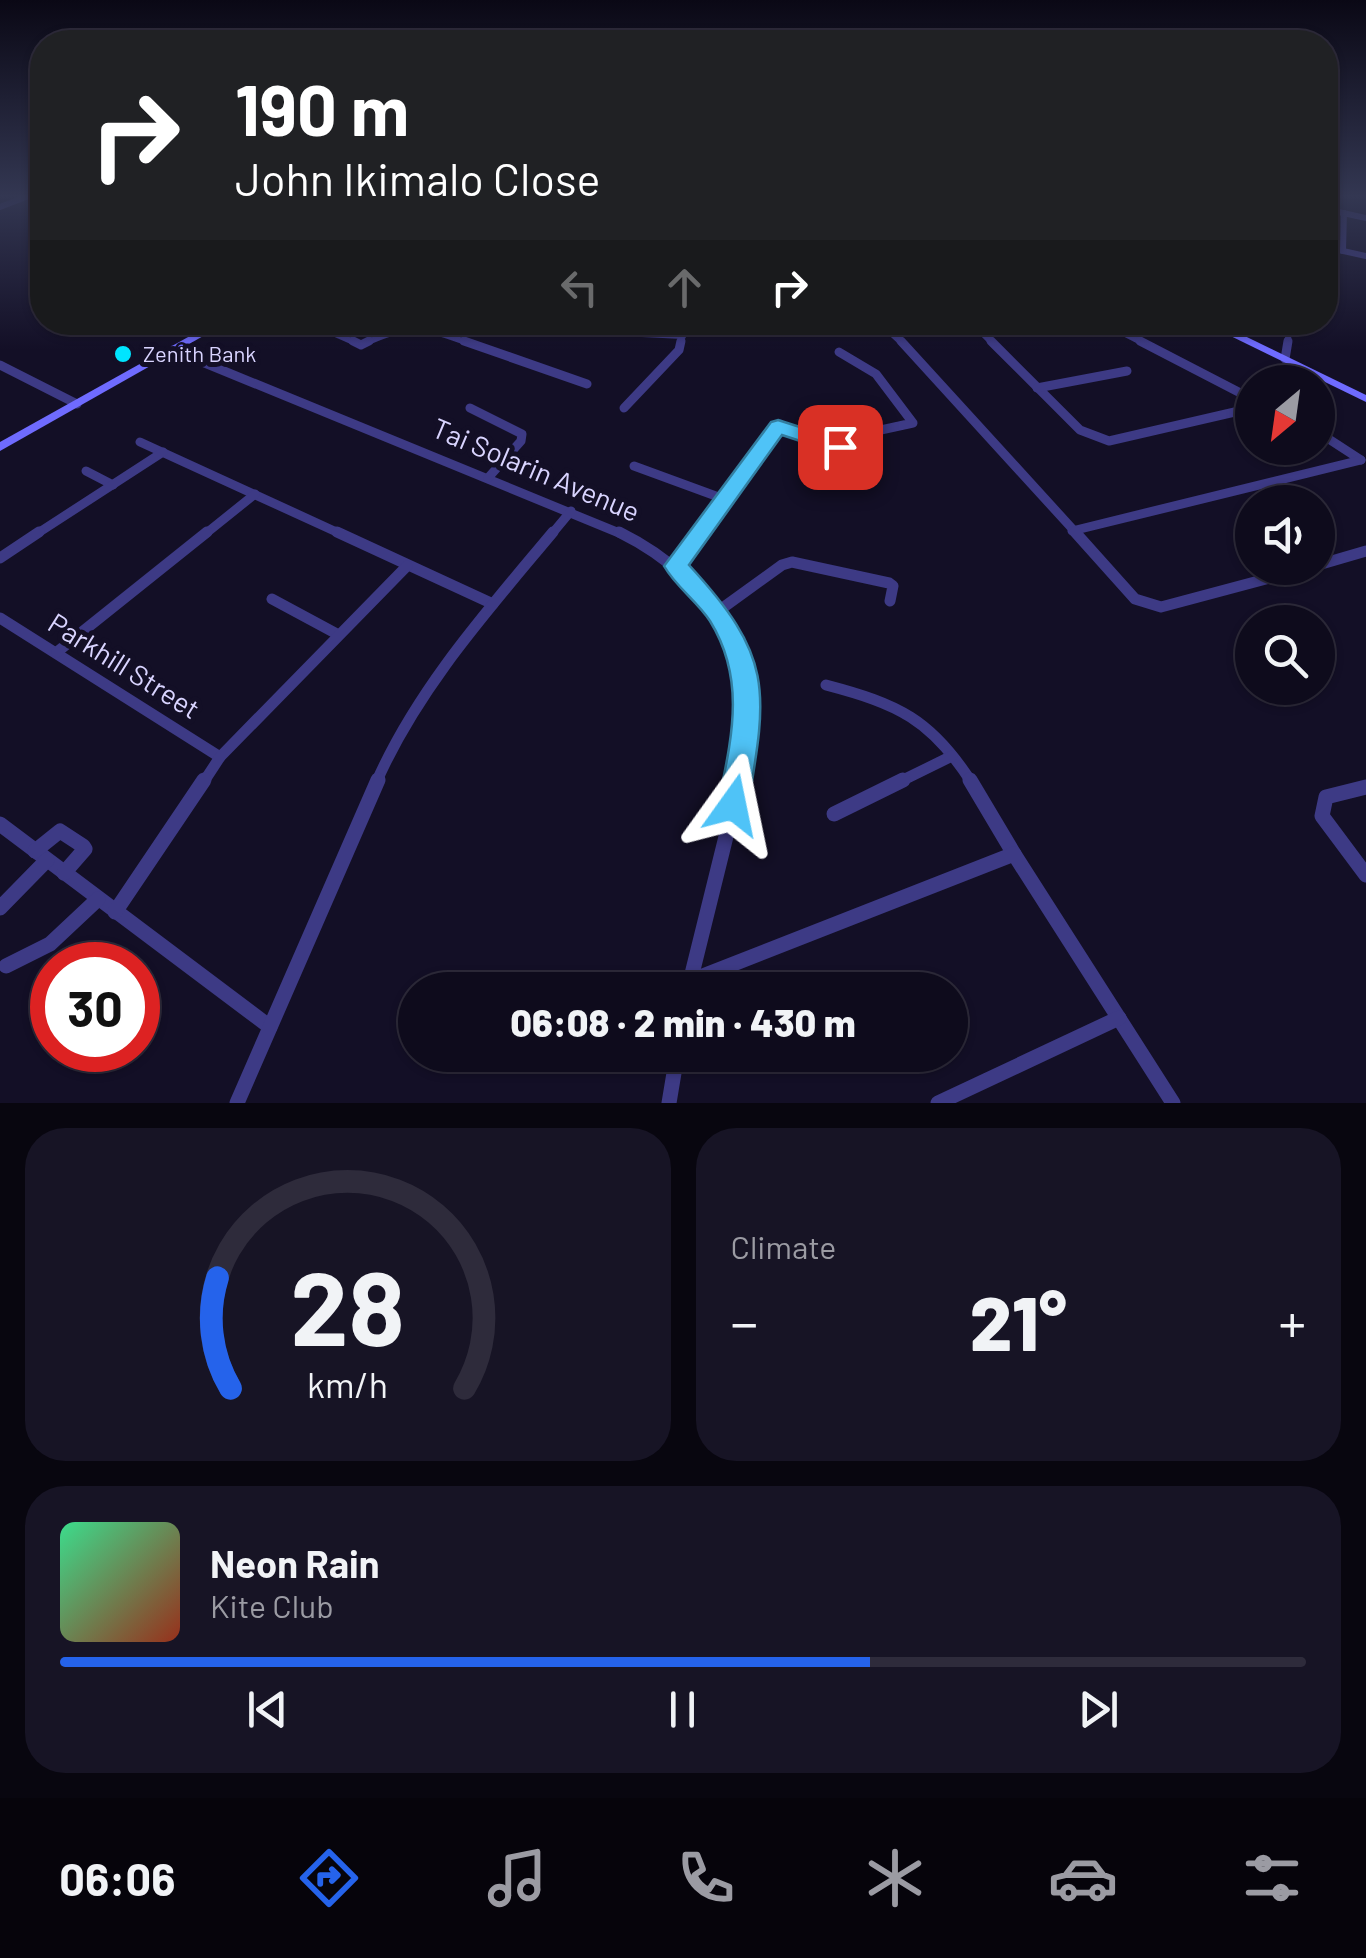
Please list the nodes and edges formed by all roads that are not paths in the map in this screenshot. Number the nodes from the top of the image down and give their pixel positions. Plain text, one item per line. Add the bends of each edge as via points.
1 (1343, 246) edge
2 (1338, 249) edge
3 (1343, 250) junction
4 (1366, 256) edge
5 (200, 335) edge
6 (340, 335) edge
7 (382, 335) edge
8 (445, 335) edge
9 (663, 335) edge
10 (893, 335) edge
11 (985, 335) edge
12 (1127, 335) edge
13 (1234, 335) edge
14 (1290, 335) edge
15 (684, 336) joint
16 (173, 350) junction
17 (839, 352) dead end
18 (1286, 359) junction
19 (2, 368) edge
20 (1127, 371) dead end
21 (587, 384) dead end
22 (1037, 388) junction
23 (1235, 390) edge
24 (1366, 399) edge
25 (77, 404) junction
26 (470, 408) dead end
27 (624, 408) dead end
28 (1235, 412) edge
29 (140, 442) dead end
30 (1335, 443) edge
31 (0, 447) edge
32 (163, 452) junction
33 (1364, 461) edge
34 (634, 466) dead end
35 (86, 471) dead end
36 (488, 478) junction
37 (113, 485) junction
38 (255, 494) junction
39 (724, 500) junction
40 (571, 512) junction
41 (1072, 531) junction
42 (1366, 552) edge
43 (0, 558) edge
44 (1335, 560) edge
45 (407, 566) junction
46 (676, 566) junction
47 (1243, 585) edge
48 (272, 600) dead end
49 (890, 602) dead end
50 (494, 604) junction
51 (717, 612) junction
52 (0, 618) edge
53 (337, 634) junction
54 (57, 652) junction
55 (826, 684) dead end
56 (220, 756) junction
57 (952, 756) junction
58 (1366, 787) edge
59 (834, 814) dead end
60 (0, 824) edge
61 (1014, 854) junction
62 (41, 855) junction
63 (64, 873) junction
64 (1366, 875) edge
65 (98, 898) junction
66 (0, 908) edge
67 (115, 912) junction
68 (6, 966) dead end
69 (692, 972) edge
70 (723, 972) edge
71 (1120, 1018) junction
72 (270, 1027) junction
73 (674, 1072) edge
74 (237, 1103) edge
75 (668, 1103) edge
76 (938, 1103) edge
77 (1173, 1103) edge

1 - 3 street
2 - 3 street
3 - 4 street
5 - 16 street
6 - 7 street via 362,344
8 - 21 street
9 - 15 street
10 - 41 street
11 - 22 street
12 - 23 street
13 - 18 street
14 - 18 street
15 - 27 street via 670,362
16 - 25 street
16 - 36 street, Tai Solarin Avenue
17 - 39 street via 876,374 912,422 867,433 844,448 779,425
18 - 24 street
19 - 25 street
20 - 22 street
22 - 28 street via 1080,430 1109,441
25 - 31 street
26 - 36 street via 522,434
29 - 32 street
30 - 33 street
32 - 37 street
32 - 38 street
33 - 41 street
34 - 39 street
35 - 37 street
36 - 40 street, Tai Solarin Avenue
37 - 43 street
38 - 45 street
38 - 54 street
39 - 46 street
40 - 46 street, Tai Solarin Avenue
40 - 50 street
41 - 47 street via 1148,606
42 - 44 street
45 - 50 street
45 - 53 street
46 - 51 street, Tai Solarin Avenue
48 - 53 street
49 - 51 street via 889,583 792,562
50 - 72 street via 439,672 389,754
51 - 69 street, Tai Solarin Avenue via 740,655 749,721
52 - 54 street, Parkhill Street
53 - 56 street
54 - 56 street, Parkhill Street
55 - 57 street via 915,716
56 - 67 street
57 - 59 street
57 - 61 street
58 - 64 street via 1326,797 1322,816
60 - 62 street
61 - 70 street
61 - 71 street
62 - 63 street
62 - 63 street via 60,830 83,846
62 - 66 street
63 - 65 street
65 - 67 street
65 - 68 street via 50,944
67 - 72 street
71 - 76 street
71 - 77 street
72 - 74 street
73 - 75 street

